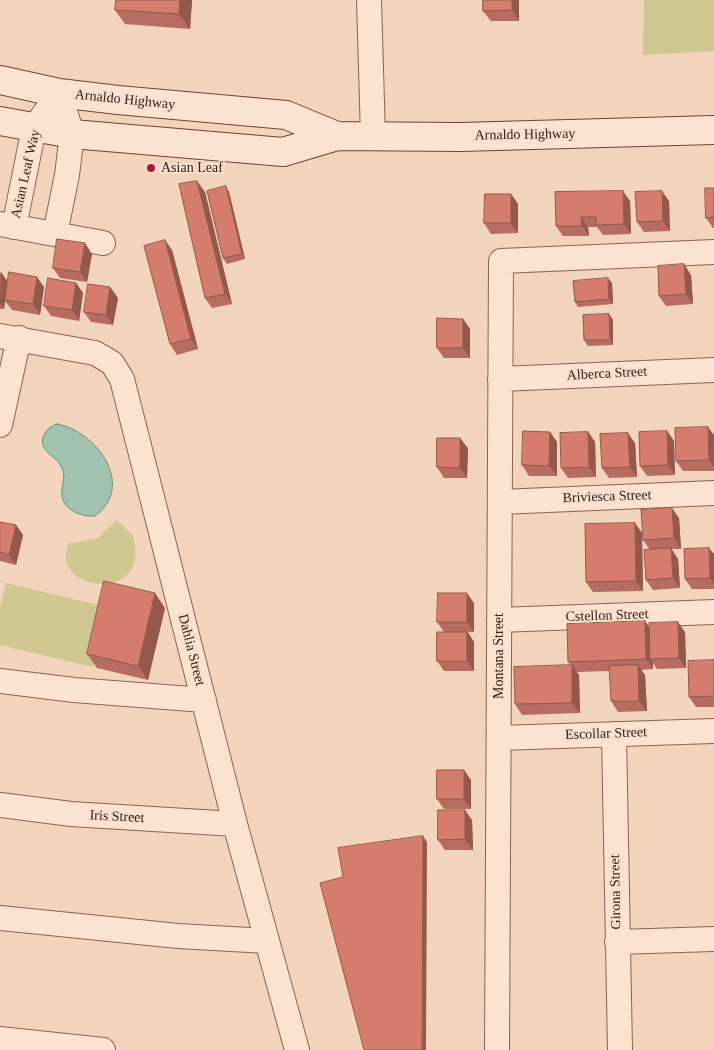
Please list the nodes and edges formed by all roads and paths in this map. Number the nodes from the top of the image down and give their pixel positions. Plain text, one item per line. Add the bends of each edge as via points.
1 (369, 0) edge
2 (3, 81) edge
3 (59, 93) junction
4 (0, 122) edge
5 (34, 128) junction
6 (714, 130) edge
7 (72, 134) junction
8 (337, 136) junction
9 (373, 137) junction
10 (7, 225) edge
11 (55, 234) junction
12 (103, 243) dead end
13 (714, 252) edge
14 (10, 337) edge
15 (714, 370) edge
16 (500, 379) junction
17 (0, 424) edge
18 (714, 493) edge
19 (500, 502) junction
20 (714, 612) edge
21 (499, 620) junction
22 (0, 681) edge
23 (204, 700) junction
24 (714, 731) edge
25 (614, 734) junction
26 (499, 738) junction
27 (0, 806) edge
28 (235, 824) junction
29 (0, 918) edge
30 (714, 939) edge
31 (267, 941) junction
32 (617, 942) junction
33 (0, 1039) edge
34 (103, 1050) edge
35 (296, 1050) edge
36 (497, 1050) edge
37 (620, 1050) edge

1 - 9 street
2 - 3 main road, Arnaldo Highway
3 - 5 street, Asian Leaf Way
3 - 7 street
3 - 8 main road, Arnaldo Highway via 286,115
4 - 5 main road, Arnaldo Highway
5 - 7 main road, Arnaldo Highway
5 - 10 street, Asian Leaf Way
6 - 9 main road, Arnaldo Highway
7 - 8 main road, Arnaldo Highway via 283,152
7 - 11 street
8 - 9 main road, Arnaldo Highway
10 - 11 street, Asian Leaf Way
11 - 12 street, Asian Leaf Way
13 - 16 street, Montana Street via 501,261
14 - 17 street
14 - 23 street, Dahlia Street via 95,354 112,363 122,379
15 - 16 street, Alberca Street
16 - 19 street, Montana Street
18 - 19 street, Briviesca Street
19 - 21 street, Montana Street
20 - 21 street, Cstellon Street
21 - 26 street, Montana Street
22 - 23 street
23 - 28 street, Dahlia Street
24 - 25 street, Escollar Street
25 - 26 street, Escollar Street
25 - 32 street, Girona Street
26 - 36 street, Montana Street
27 - 28 street, Iris Street via 71,814
28 - 31 street, Dahlia Street
29 - 31 street via 178,936
30 - 32 street
31 - 35 street, Dahlia Street
32 - 37 street, Girona Street
33 - 34 street

